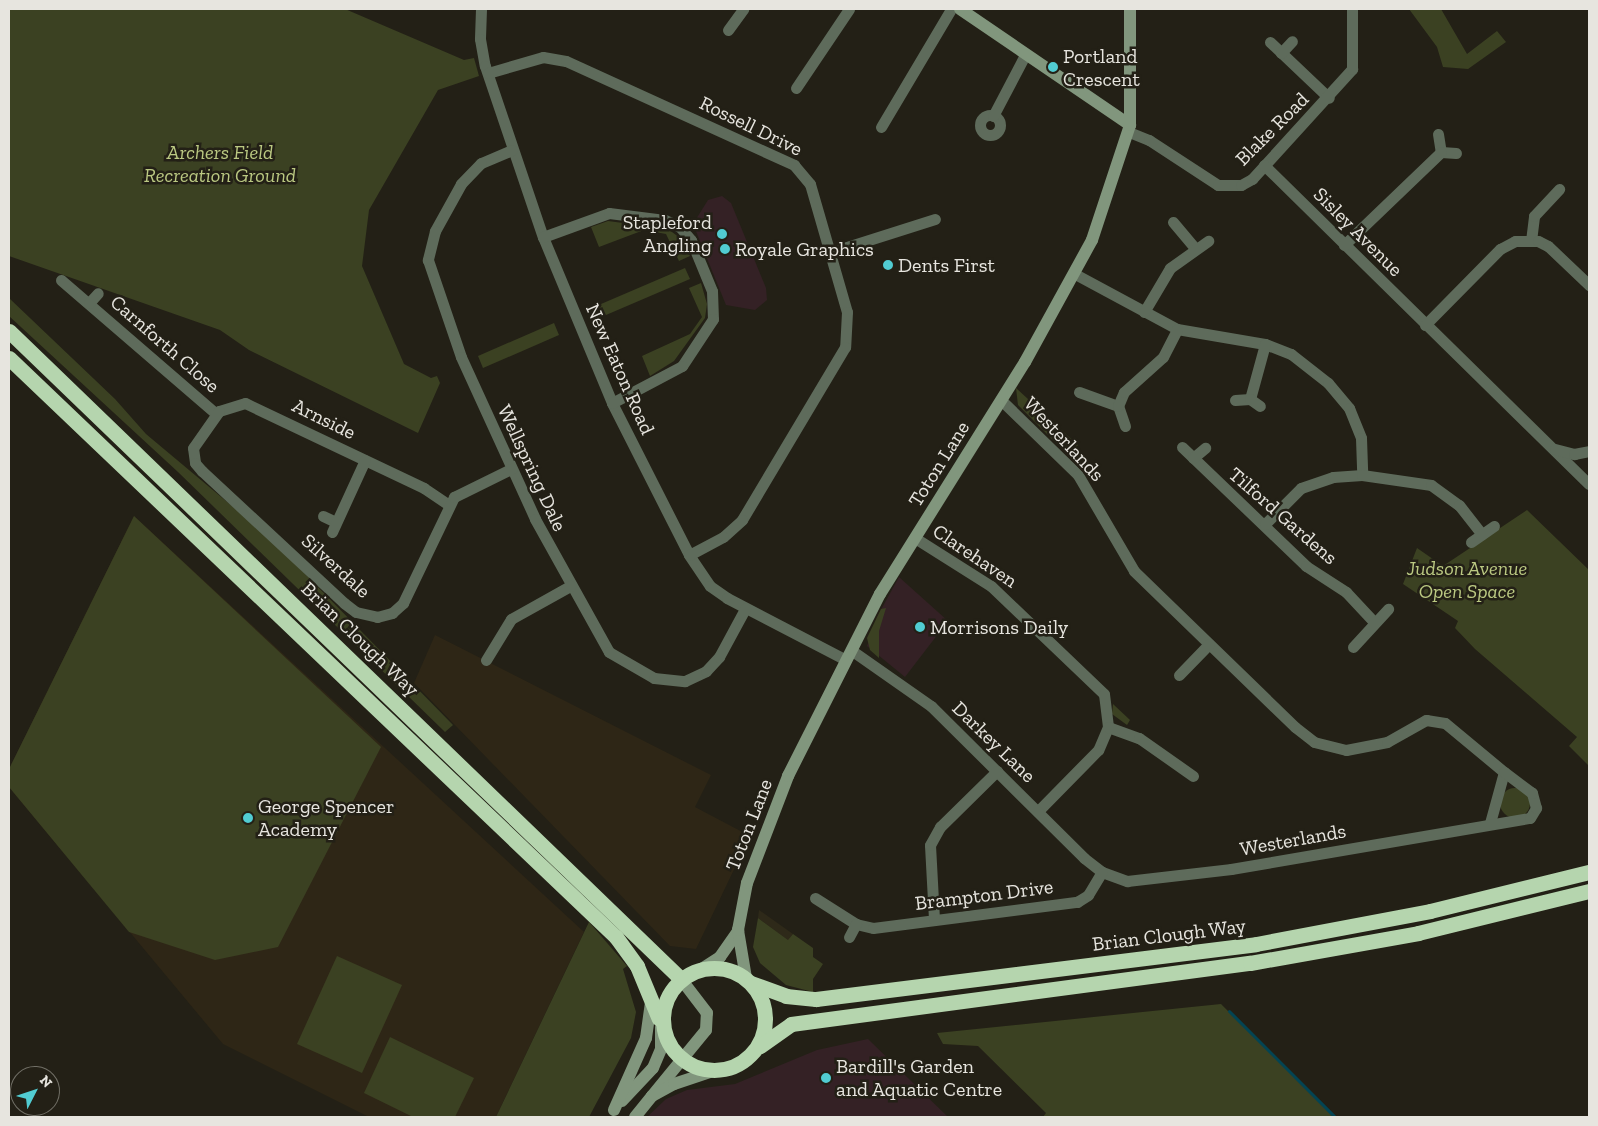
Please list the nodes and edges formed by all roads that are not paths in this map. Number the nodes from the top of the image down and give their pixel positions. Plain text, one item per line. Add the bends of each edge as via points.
1 (481, 9) edge
2 (743, 9) edge
3 (849, 9) edge
4 (951, 9) edge
5 (960, 9) edge
6 (1130, 9) edge
7 (1352, 9) edge
8 (728, 30) dead end
9 (1292, 41) dead end
10 (1270, 42) dead end
11 (1281, 53) junction
12 (1025, 55) junction
13 (488, 73) junction
14 (796, 88) dead end
15 (1329, 98) junction
16 (993, 116) dead end
17 (881, 127) dead end
18 (1129, 128) junction
19 (1438, 134) dead end
20 (512, 150) junction
21 (1441, 152) junction
22 (1456, 153) dead end
23 (1264, 165) junction
24 (1559, 189) dead end
25 (934, 219) dead end
26 (1173, 222) dead end
27 (543, 237) junction
28 (1208, 241) dead end
29 (1531, 241) junction
30 (1344, 245) junction
31 (1195, 248) junction
32 (831, 252) junction
33 (1075, 274) junction
34 (62, 280) dead end
35 (1589, 285) edge
36 (98, 293) dead end
37 (89, 303) junction
38 (1144, 312) junction
39 (1425, 325) junction
40 (1176, 329) junction
41 (9, 331) edge
42 (1265, 344) junction
43 (9, 358) edge
44 (1078, 392) dead end
45 (1250, 399) junction
46 (1000, 400) junction
47 (1235, 400) dead end
48 (612, 403) junction
49 (1118, 406) junction
50 (1260, 406) dead end
51 (216, 414) junction
52 (1125, 426) dead end
53 (1182, 447) dead end
54 (1551, 447) junction
55 (192, 448) joint
56 (1205, 448) dead end
57 (1589, 451) edge
58 (1193, 458) junction
59 (365, 460) junction
60 (510, 469) junction
61 (1362, 475) junction
62 (1589, 484) edge
63 (449, 505) junction
64 (323, 516) dead end
65 (1265, 524) junction
66 (1494, 526) dead end
67 (1482, 534) junction
68 (915, 538) junction
69 (1471, 542) dead end
70 (689, 555) junction
71 (570, 586) junction
72 (745, 609) junction
73 (1388, 609) dead end
74 (1372, 620) junction
75 (1209, 644) junction
76 (1353, 646) dead end
77 (848, 655) junction
78 (486, 660) dead end
79 (1180, 675) dead end
80 (1108, 727) junction
81 (997, 771) junction
82 (1504, 772) junction
83 (1193, 776) dead end
84 (1038, 811) junction
85 (1490, 823) junction
86 (1102, 872) junction
87 (1589, 872) edge
88 (1589, 891) edge
89 (815, 898) dead end
90 (934, 919) junction
91 (856, 924) junction
92 (738, 930) junction
93 (849, 937) dead end
94 (700, 970) junction
95 (680, 979) junction
96 (748, 981) junction
97 (650, 995) junction
98 (660, 1023) junction
99 (760, 1046) junction
100 (685, 1060) junction
101 (716, 1070) junction
102 (652, 1096) junction
103 (612, 1114) edge
104 (635, 1117) edge

1 - 13 street, New Eaton Road via 480,40
2 - 8 street
3 - 14 street
4 - 17 street
5 - 12 main road
6 - 18 main road, Toton Lane
7 - 15 street, Blake Road via 1352,69
9 - 11 street
10 - 11 street
11 - 15 street
12 - 16 street
12 - 18 main road
13 - 20 street, New Eaton Road
13 - 32 street, Rossell Drive via 532,58 557,58 794,165 810,184
15 - 23 street, Blake Road
18 - 23 street, Blake Road via 1218,185 1241,185
18 - 33 main road, Toton Lane via 1098,224
19 - 21 street
20 - 27 street, New Eaton Road
20 - 60 street, Wellspring Dale via 481,163 466,177 435,231 428,255 433,285
21 - 22 street
21 - 30 street
23 - 30 street, Sisley Avenue
24 - 29 street via 1534,216
25 - 32 street
26 - 31 street
27 - 48 street, New Eaton Road
27 - 48 street via 609,212 665,220 680,227 690,240 712,291 713,319 682,366
28 - 31 street
29 - 35 street via 1548,246
29 - 39 street via 1515,241 1500,249
30 - 39 street, Sisley Avenue
31 - 38 street via 1170,268
32 - 70 street, Rossell Drive via 847,312 845,347 742,520 723,537
33 - 38 street
33 - 46 main road, Toton Lane
34 - 37 street, Carnforth Close
36 - 37 street, Carnforth Close
37 - 51 street, Carnforth Close
38 - 40 street
39 - 54 street, Sisley Avenue
40 - 42 street
40 - 49 street via 1163,357 1128,385
41 - 95 highway, Brian Clough Way
42 - 45 street
42 - 61 street via 1290,354 1340,396 1358,425
43 - 97 highway, Brian Clough Way via 616,937 629,952
44 - 49 street
45 - 47 street
45 - 50 street
46 - 68 main road, Toton Lane
46 - 75 street, Westerlands via 1078,475 1134,571
48 - 70 street, New Eaton Road
49 - 52 street
51 - 55 street, Arnside
51 - 59 street, Arnside via 236,403 250,404
53 - 58 street, Tilford Gardens
54 - 57 street via 1564,453
54 - 62 street, Sisley Avenue
55 - 63 street, Silverdale via 194,463 202,471 344,603 363,614 385,615 403,603
56 - 58 street
58 - 65 street, Tilford Gardens
59 - 63 street, Arnside via 424,488
59 - 64 street via 334,527
60 - 63 street, Silverdale via 460,492
60 - 71 street, Wellspring Dale
61 - 65 street via 1333,477 1301,488
61 - 67 street via 1431,485 1459,505
65 - 74 street, Tilford Gardens via 1306,566 1346,592
66 - 67 street
67 - 69 street
68 - 77 main road, Toton Lane
68 - 80 street, Clarehaven via 991,586 1095,682 1108,706
70 - 72 street, New Eaton Road via 710,586
71 - 72 street, Wellspring Dale via 609,652 627,666 668,682 696,678 713,665
71 - 78 street via 511,619
72 - 77 street, New Eaton Road
73 - 74 street
74 - 76 street
75 - 79 street
75 - 82 street, Westerlands via 1314,742 1364,749 1387,742 1426,720 1438,721 1458,732
77 - 81 street, Darkey Lane via 919,696
77 - 92 main road, Toton Lane via 767,822 746,883
80 - 83 street via 1139,738
80 - 84 street via 1092,758
81 - 84 street, Darkey Lane
81 - 90 street via 940,827 930,844
82 - 85 street
82 - 85 street, Westerlands via 1532,793 1535,813 1522,821
84 - 86 street, Darkey Lane
85 - 86 street, Westerlands via 1154,881 1127,881
86 - 90 street, Brampton Drive via 1088,895 1078,902
87 - 96 highway, Brian Clough Way via 1430,911 1256,944 816,999 786,996
88 - 99 highway, Brian Clough Way via 1418,933 1250,963 791,1024
89 - 91 street, Brampton Drive
90 - 91 street, Brampton Drive via 873,928
91 - 93 street
92 - 94 main road, Toton Lane via 720,956
92 - 96 main road, Toton Lane
94 - 95 highway
94 - 96 highway, Brian Clough Way via 728,971
95 - 98 highway via 666,997
95 - 100 main road via 702,1005 708,1022 702,1038
96 - 99 highway via 764,1008
97 - 98 highway, Brian Clough Way
97 - 103 main road via 646,1038
98 - 100 highway, Brian Clough Way
98 - 103 main road via 660,1049 653,1068
99 - 101 highway, Brian Clough Way via 746,1060
100 - 101 highway
100 - 102 main road
101 - 102 main road via 674,1084
102 - 104 main road

